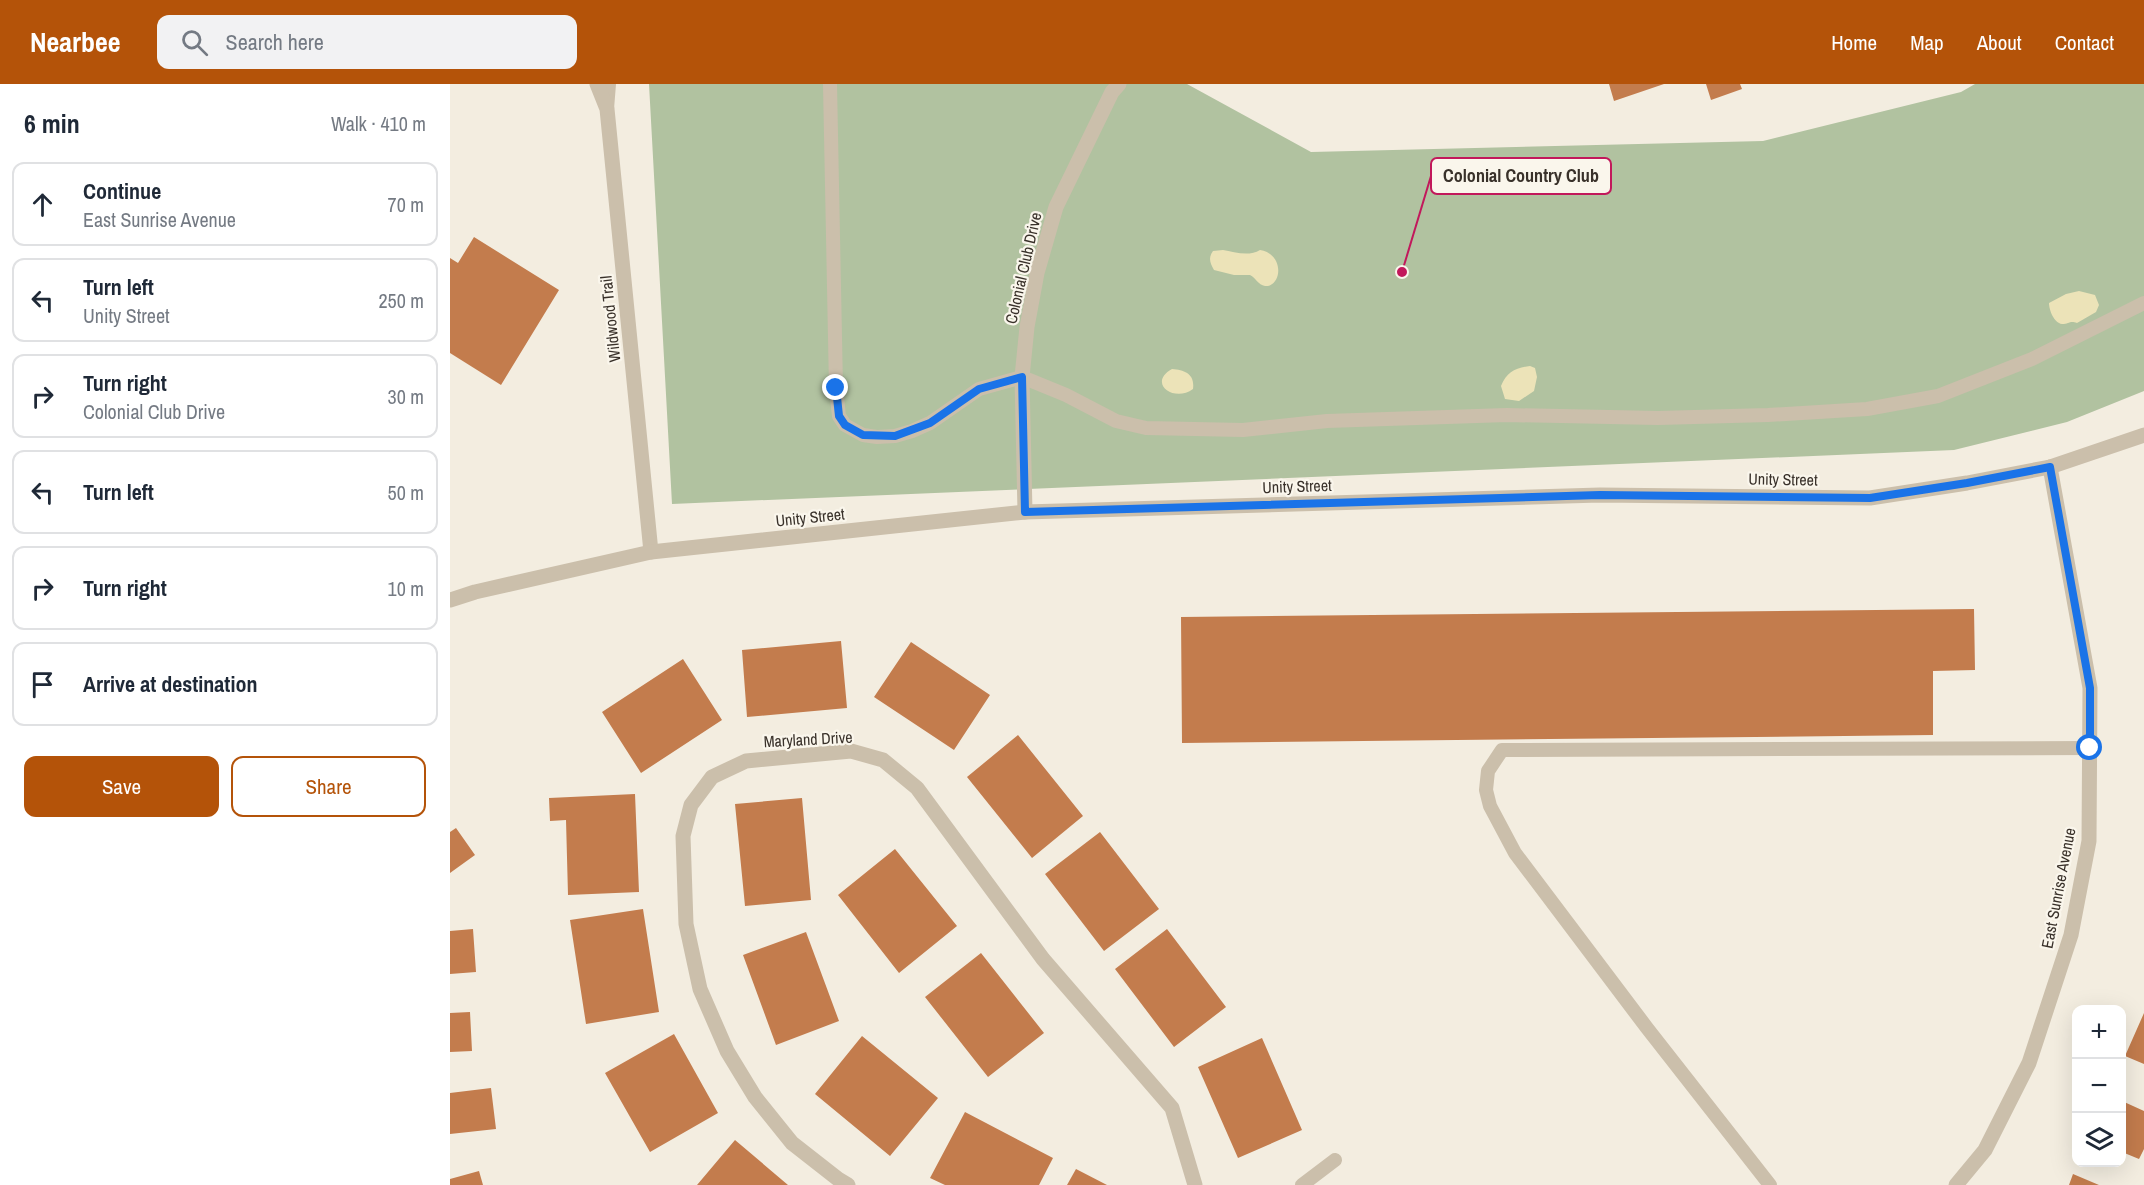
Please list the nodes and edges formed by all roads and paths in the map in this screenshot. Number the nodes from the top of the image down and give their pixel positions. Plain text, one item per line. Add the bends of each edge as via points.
1 (597, 84) edge
2 (609, 84) edge
3 (830, 84) edge
4 (1119, 84) edge
5 (607, 109) junction
6 (2144, 303) edge
7 (1022, 377) junction
8 (2144, 435) edge
9 (2050, 467) junction
10 (1025, 512) junction
11 (651, 552) junction
12 (450, 600) edge
13 (2090, 748) junction
14 (1335, 1160) dead end
15 (848, 1185) edge
16 (1195, 1185) edge
17 (1302, 1185) edge
18 (1770, 1185) edge
19 (1956, 1185) edge

1 - 5 street, Wildwood Trail
2 - 5 lane
3 - 7 lane via 839,416 845,425 863,435 895,436 930,423 979,389
4 - 7 street, Colonial Club Drive via 1056,207 1037,273
5 - 11 street, Wildwood Trail
6 - 7 lane via 2032,359 1938,396 1867,409 1768,416 1507,415 1327,421 1243,430 1146,428 1116,421 1066,394
7 - 10 street, Colonial Club Drive
8 - 9 street, Unity Street
9 - 10 street, Unity Street via 1870,498 1600,495
9 - 13 street, East Sunrise Avenue via 2090,688
10 - 11 street, Unity Street
11 - 12 street, Unity Street
13 - 18 lane via 1502,750 1488,771 1486,790 1490,806 1515,853
13 - 19 street, East Sunrise Avenue via 2089,841 2071,935 2029,1063 1985,1150
14 - 17 lane
15 - 16 street, Maryland Drive via 792,1143 755,1097 727,1051 700,988 686,924 683,836 691,805 712,777 746,761 850,751 883,760 917,788 1043,959 1172,1108

